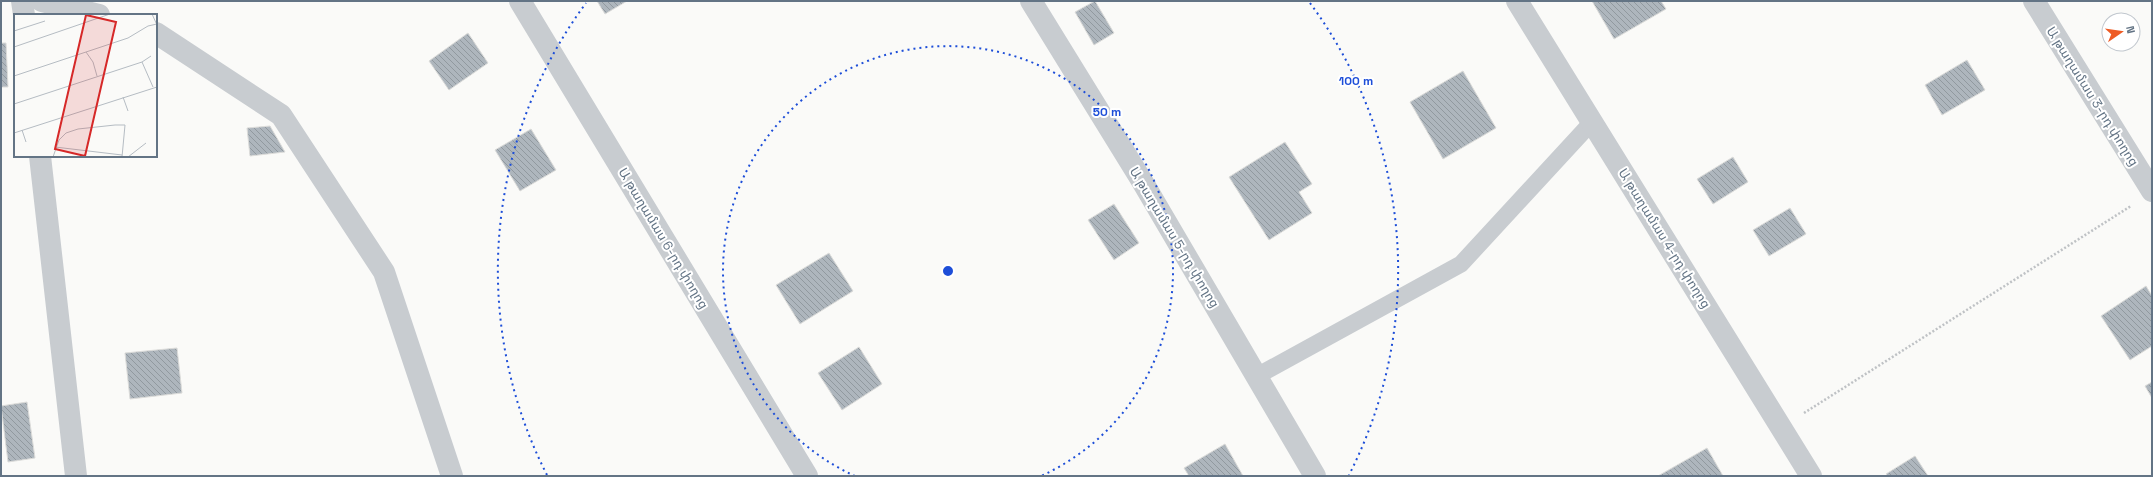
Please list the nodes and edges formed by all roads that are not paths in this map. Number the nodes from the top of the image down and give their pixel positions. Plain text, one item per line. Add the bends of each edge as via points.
1 (22, 1) edge
2 (42, 1) edge
3 (520, 1) edge
4 (1031, 1) edge
5 (1517, 1) edge
6 (2034, 1) edge
7 (24, 14) edge
8 (95, 14) edge
9 (157, 35) edge
10 (1592, 122) junction
11 (40, 157) edge
12 (2152, 191) edge
13 (1257, 376) junction
14 (76, 476) edge
15 (452, 476) edge
16 (807, 476) edge
17 (1316, 476) edge
18 (1812, 476) edge

1 - 7 street
2 - 8 street
3 - 16 street, Ա թաղամաս 6-րդ փողոց
4 - 13 street, Ա թաղամաս 5-րդ փողոց via 1142,181
5 - 10 street, Ա թաղամաս 4-րդ փողոց
6 - 12 street, Ա թաղամաս 3-րդ փողոց
9 - 15 street via 281,115 384,272
10 - 13 lane via 1461,264
10 - 18 street, Ա թաղամաս 4-րդ փողոց
11 - 14 street
13 - 17 street, Ա թաղամաս 5-րդ փողոց

